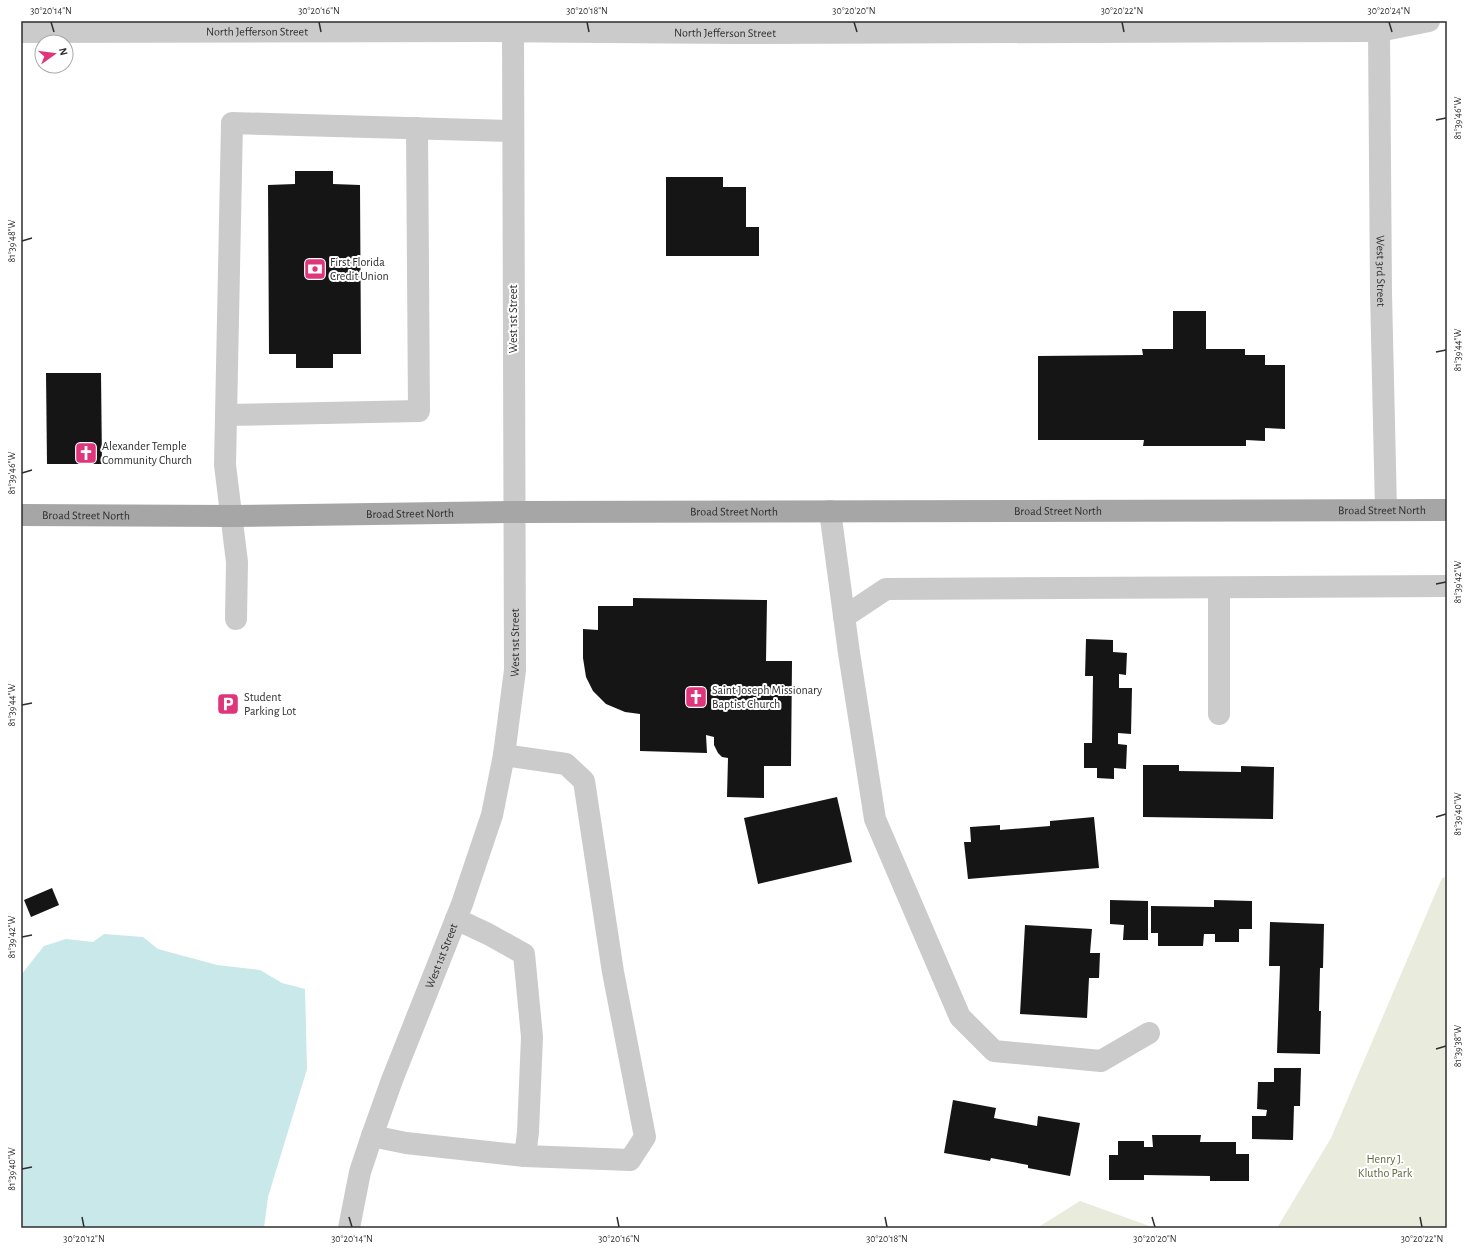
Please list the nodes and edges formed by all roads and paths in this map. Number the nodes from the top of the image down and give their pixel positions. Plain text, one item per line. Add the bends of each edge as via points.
1 (1429, 21) edge
2 (97, 26) edge
3 (1217, 26) edge
4 (737, 27) edge
5 (513, 31) junction
6 (1379, 31) junction
7 (21, 32) edge
8 (417, 128) junction
9 (512, 131) junction
10 (226, 415) junction
11 (1386, 510) junction
12 (1447, 510) edge
13 (830, 511) junction
14 (514, 512) junction
15 (21, 515) edge
16 (231, 516) junction
17 (1447, 586) edge
18 (1219, 588) junction
19 (844, 617) junction
20 (236, 619) dead end
21 (1219, 714) dead end
22 (504, 755) junction
23 (456, 919) junction
24 (1149, 1033) dead end
25 (372, 1136) junction
26 (525, 1156) junction
27 (349, 1228) edge

1 - 6 street, North Jefferson Street
2 - 5 street, North Jefferson Street
2 - 7 street, North Jefferson Street
3 - 4 street, North Jefferson Street
3 - 6 street, North Jefferson Street
4 - 5 street, North Jefferson Street
5 - 9 street, West 1st Street
6 - 11 street, West 3rd Street
8 - 9 street
8 - 10 street via 419,411
8 - 10 street via 232,123
9 - 14 street, West 1st Street
10 - 16 street via 225,466
11 - 12 main road, Broad Street North
11 - 13 main road, Broad Street North
13 - 14 main road, Broad Street North
13 - 19 street
14 - 16 main road, Broad Street North
14 - 22 street, West 1st Street via 515,670
15 - 16 main road, Broad Street North
16 - 20 street via 237,562
17 - 18 street
18 - 19 street via 886,589
18 - 21 street
19 - 24 street via 875,819 960,1017 994,1051 1101,1061
22 - 23 street, West 1st Street via 492,815
22 - 26 street via 566,764 584,781 613,972 645,1137 630,1160
23 - 25 street, West 1st Street
23 - 26 street via 524,954 532,1037
25 - 26 street
25 - 27 street, West 1st Street via 360,1172

